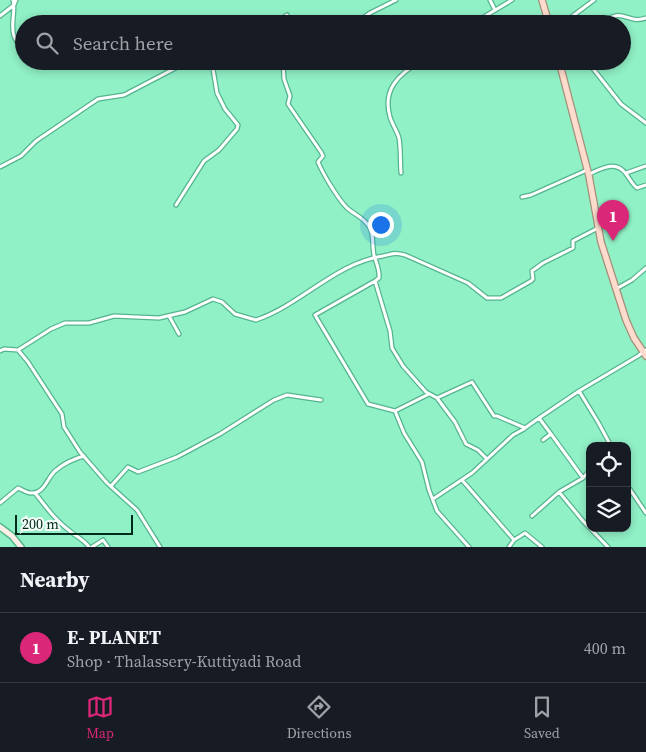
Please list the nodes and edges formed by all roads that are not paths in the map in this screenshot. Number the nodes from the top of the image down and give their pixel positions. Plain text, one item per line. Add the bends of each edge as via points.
1 (15, 0) edge
2 (396, 0) edge
3 (490, 0) edge
4 (512, 0) edge
5 (542, 0) edge
6 (594, 0) edge
7 (14, 5) junction
8 (495, 10) junction
9 (367, 15) edge
10 (487, 15) edge
11 (546, 15) edge
12 (574, 15) edge
13 (0, 16) edge
14 (646, 18) edge
15 (631, 19) edge
16 (15, 37) edge
17 (172, 70) edge
18 (213, 70) edge
19 (284, 70) edge
20 (407, 70) edge
21 (561, 70) edge
22 (594, 70) edge
23 (646, 123) edge
24 (646, 166) edge
25 (0, 167) edge
26 (588, 172) junction
27 (401, 173) dead end
28 (626, 173) junction
29 (646, 185) edge
30 (522, 197) dead end
31 (176, 205) dead end
32 (599, 228) junction
33 (374, 257) junction
34 (646, 268) edge
35 (375, 280) junction
36 (615, 289) junction
37 (169, 316) junction
38 (179, 334) dead end
39 (18, 350) junction
40 (0, 351) edge
41 (645, 353) edge
42 (579, 391) junction
43 (429, 394) junction
44 (437, 398) junction
45 (321, 400) dead end
46 (395, 412) junction
47 (539, 418) junction
48 (525, 428) junction
49 (550, 434) junction
50 (543, 440) dead end
51 (609, 442) edge
52 (84, 456) junction
53 (488, 459) junction
54 (586, 475) edge
55 (583, 478) junction
56 (462, 480) junction
57 (111, 486) junction
58 (628, 487) edge
59 (559, 492) junction
60 (36, 493) junction
61 (433, 499) junction
62 (0, 503) edge
63 (646, 513) edge
64 (532, 516) dead end
65 (0, 527) edge
66 (514, 540) junction
67 (21, 547) edge
68 (91, 547) edge
69 (108, 547) edge
70 (160, 547) edge
71 (469, 547) edge
72 (509, 547) edge
73 (542, 547) edge
74 (608, 547) edge

1 - 7 street
2 - 9 street
3 - 8 street
4 - 8 street
5 - 11 main road
6 - 12 street
7 - 13 street
7 - 16 street
8 - 10 street
14 - 15 street via 639,21
17 - 25 street via 124,95 98,99 21,156
18 - 31 street via 217,93 238,125 237,129 219,150 204,161
19 - 33 street via 290,96 288,104 321,152 323,156 318,162 333,188 345,206 370,227
20 - 27 street via 395,82 387,100 390,119 398,136
21 - 26 main road
22 - 23 street via 621,104
24 - 28 street
26 - 28 street via 611,165
26 - 30 street
26 - 32 main road
28 - 29 street via 637,188
32 - 33 street via 573,241 574,248 532,271 532,281 501,298 487,298 468,283 405,255 395,252
32 - 36 main road
33 - 35 street via 379,272 379,278
33 - 37 street via 346,269 276,312 256,320 235,314 222,302 213,299
34 - 36 street
35 - 43 street via 392,348 403,366
35 - 46 street via 315,315 368,404
36 - 41 main road via 634,338
37 - 38 street
37 - 39 street via 114,316 89,323 65,323
39 - 40 street
39 - 52 street via 62,414 64,427
41 - 42 street
42 - 47 street
42 - 51 street
43 - 44 street
43 - 46 street
44 - 48 street via 472,382 494,416
44 - 53 street via 466,444
45 - 57 street via 287,395 274,400 177,456 138,472 128,467
46 - 61 street via 422,462
47 - 48 street
47 - 49 street
48 - 53 street
49 - 50 street
49 - 55 street
52 - 57 street
52 - 60 street via 53,472
53 - 56 street
54 - 55 street
55 - 59 street
56 - 61 street
56 - 66 street
57 - 70 street via 137,510
58 - 63 street
59 - 64 street
59 - 74 street
60 - 62 street via 30,494 18,488
60 - 68 street via 50,513
61 - 71 street via 437,511
65 - 67 main road
66 - 72 street
66 - 73 street via 525,532
68 - 69 street via 103,540

